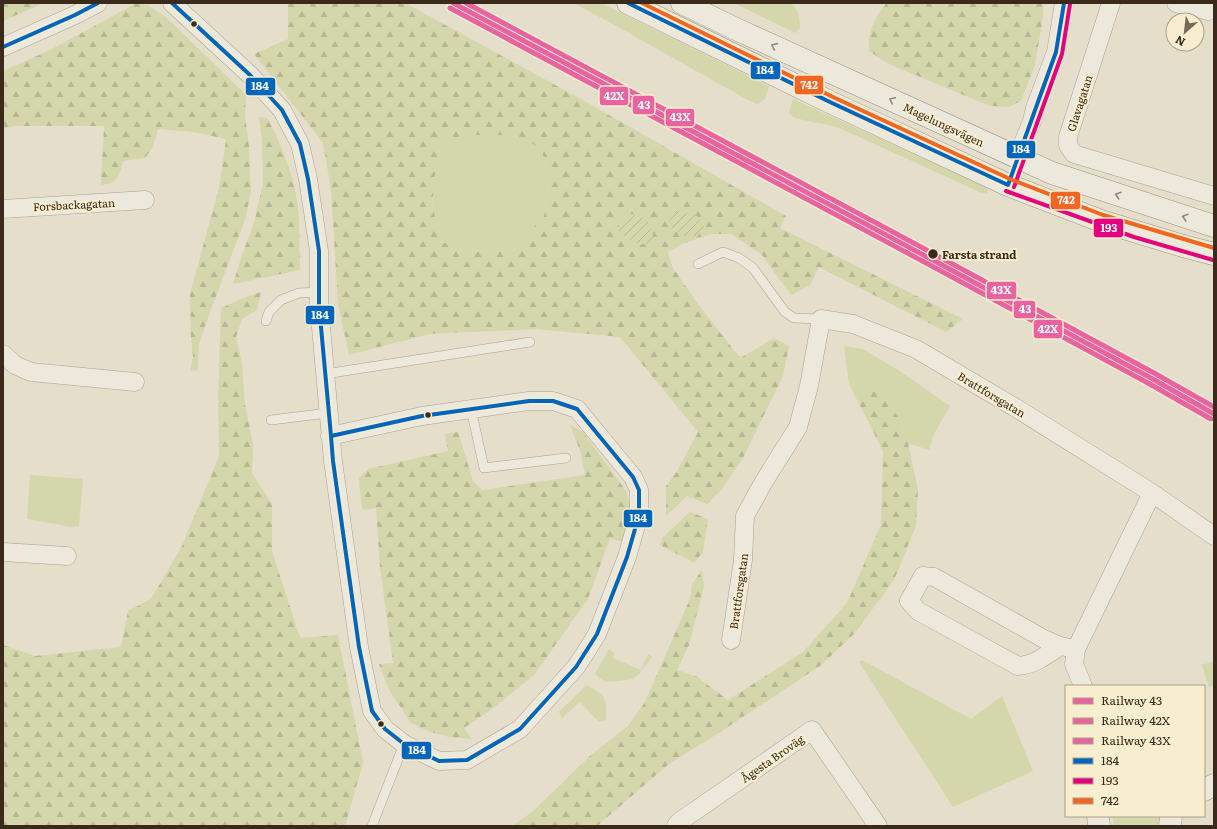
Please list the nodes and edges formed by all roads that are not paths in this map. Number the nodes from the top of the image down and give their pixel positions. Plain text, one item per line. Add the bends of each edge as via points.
1 (98, 3) edge
2 (172, 3) edge
3 (628, 3) edge
4 (682, 3) edge
5 (1064, 3) edge
6 (1111, 3) edge
7 (1176, 3) edge
8 (1214, 10) edge
9 (3, 47) edge
10 (1017, 158) junction
11 (1008, 186) junction
12 (1214, 196) edge
13 (145, 200) dead end
14 (3, 209) edge
15 (1214, 226) edge
16 (1214, 254) edge
17 (698, 264) dead end
18 (319, 292) junction
19 (821, 319) junction
20 (266, 321) dead end
21 (530, 342) dead end
22 (3, 354) edge
23 (325, 374) junction
24 (135, 382) dead end
25 (471, 409) junction
26 (328, 413) junction
27 (271, 420) dead end
28 (330, 436) junction
29 (566, 458) dead end
30 (1152, 493) junction
31 (1214, 536) edge
32 (3, 552) edge
33 (67, 556) dead end
34 (731, 640) dead end
35 (1068, 647) junction
36 (1083, 685) edge
37 (404, 744) junction
38 (1214, 785) edge
39 (1205, 790) edge
40 (372, 826) edge
41 (676, 826) edge
42 (878, 826) edge

1 - 9 street
2 - 18 street via 250,75 282,110 300,144 319,251
3 - 11 main road
10 -> 4 main road, Magelungsvägen
5 - 10 street via 1056,52
6 - 12 street, Glavagatan via 1068,137 1068,145 1074,154
7 - 8 street via 1208,11
10 - 11 main road
15 -> 10 main road, Magelungsvägen via 1052,173
11 - 16 main road via 1101,221
13 - 14 street, Forsbackagatan
17 - 19 lane, Brattforsgatan via 723,252 739,258 753,268 785,312 794,318
18 - 20 lane via 299,293 281,300 269,312
18 - 23 street
19 - 30 street, Brattforsgatan via 853,324 916,349
19 - 34 street, Brattforsgatan via 809,386 798,427 745,516 743,560
21 - 23 lane
22 - 24 street via 14,365 30,372
23 - 26 street
25 - 28 street via 422,416
25 - 29 lane via 484,468
25 - 37 street via 529,401 553,401 577,409 633,477 639,490 639,515 627,557 597,634 576,667 520,729 466,760 439,762
26 - 27 lane
26 - 28 street
28 - 37 street via 359,647 372,711 385,729
30 - 31 street, Brattforsgatan
30 - 35 street
32 - 33 street
35 - 35 street via 1027,665 1018,666 918,611 909,601 923,576 934,578 1044,639
35 - 36 street
37 - 40 lane
38 - 39 main road
41 - 42 street, Ågesta Broväg via 812,730

